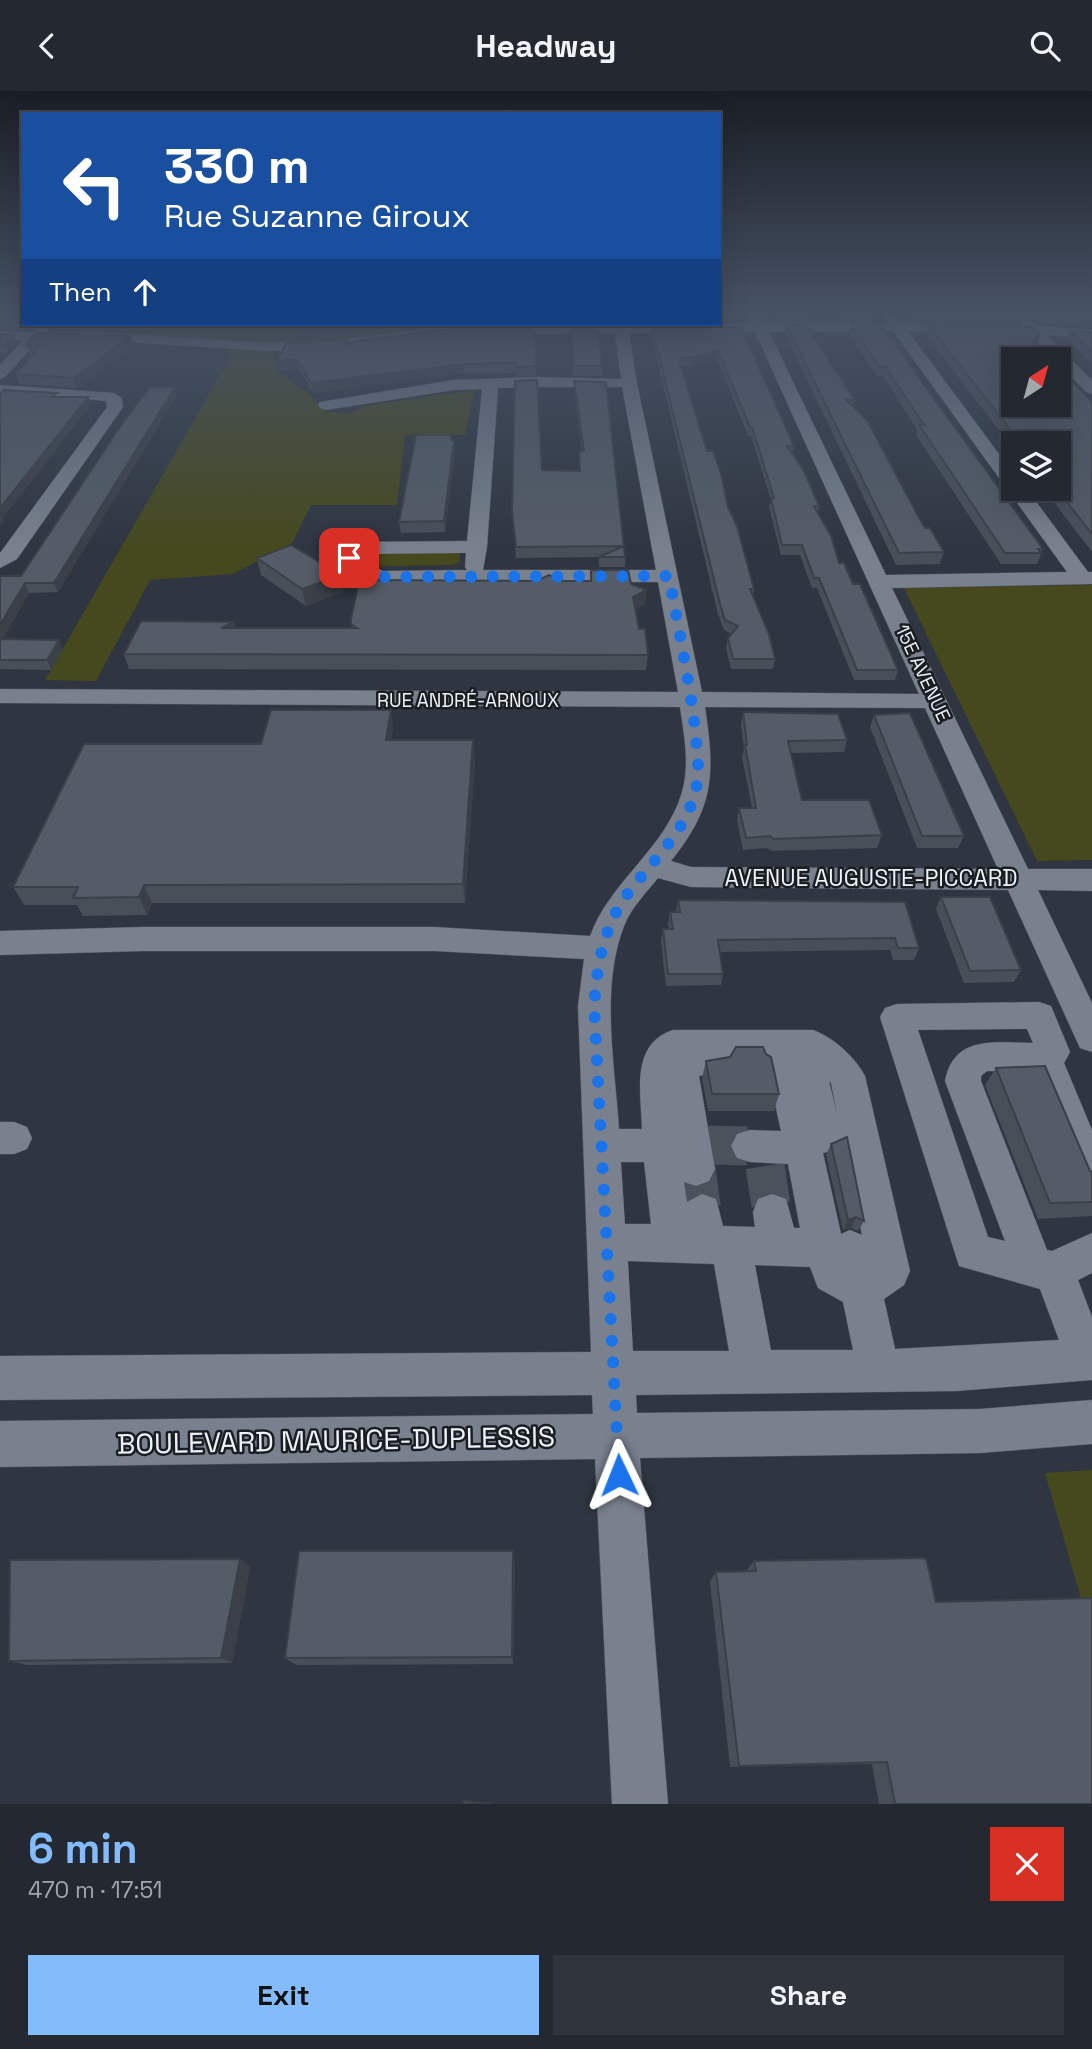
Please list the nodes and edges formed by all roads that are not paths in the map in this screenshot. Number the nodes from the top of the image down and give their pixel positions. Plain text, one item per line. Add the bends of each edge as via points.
1 (0, 390) edge
2 (424, 390) edge
3 (489, 390) edge
4 (630, 390) edge
5 (788, 390) edge
6 (944, 390) edge
7 (326, 405) dead end
8 (1001, 467) edge
9 (1027, 501) edge
10 (477, 547) junction
11 (0, 562) edge
12 (474, 576) junction
13 (669, 576) junction
14 (1087, 578) edge
15 (880, 582) junction
16 (0, 696) edge
17 (692, 701) junction
18 (936, 701) junction
19 (652, 866) junction
20 (1018, 878) junction
21 (1092, 880) edge
22 (0, 943) edge
23 (601, 949) junction
24 (1039, 1015) junction
25 (1086, 1025) edge
26 (1044, 1058) junction
27 (814, 1143) junction
28 (601, 1146) junction
29 (689, 1151) junction
30 (759, 1153) tunnel mouth
31 (1092, 1174) edge
32 (703, 1237) junction
33 (608, 1242) junction
34 (837, 1248) junction
35 (1092, 1252) edge
36 (1044, 1269) junction
37 (860, 1290) junction
38 (1090, 1359) edge
39 (879, 1371) junction
40 (754, 1372) junction
41 (615, 1373) junction
42 (0, 1378) edge
43 (1092, 1422) edge
44 (618, 1435) junction
45 (0, 1444) edge
46 (640, 1804) edge

1 - 11 street via 97,394 116,402 10,555
2 - 7 street
3 - 10 street
4 - 13 street
5 - 15 street, 15E AVENUE
6 - 8 street
9 - 14 street
10 - 12 street
10 - 12 street via 359,548 349,558 350,563 378,576
12 - 13 street
13 - 17 street
14 - 15 street
15 - 18 street, 15E AVENUE
16 - 17 street, RUE ANDRÉ-ARNOUX
17 - 18 street, RUE ANDRÉ-ARNOUX
17 - 19 street via 699,756 695,794 677,834
18 - 20 street, 15E AVENUE
19 - 20 street, AVENUE AUGUSTE-PICCARD via 691,877
19 - 23 street via 625,898
20 - 21 street, AVENUE AUGUSTE-PICCARD
20 - 25 street, 15E AVENUE
22 - 23 street via 435,939
23 - 28 street via 594,1006
24 - 25 street
24 - 26 street via 1053,1052
24 - 36 street via 897,1017 973,1252
26 - 31 street
26 - 36 street via 980,1056 965,1069 963,1081 1021,1230
27 - 29 street via 783,1059 680,1062
27 - 30 street
27 - 34 street
28 - 29 street
28 - 33 street
29 - 32 street
29 - 37 street via 658,1062 673,1044 813,1044 847,1076 890,1271
32 - 33 street
32 - 34 street via 775,1230
32 - 40 street
33 - 41 street
34 - 37 street
35 - 36 street
36 - 38 street
37 - 39 street
38 - 39 street
39 - 40 street
40 - 41 street
41 - 42 street
41 - 44 street
43 - 44 street, BOULEVARD MAURICE-DUPLESSIS via 980,1431
44 - 45 street, BOULEVARD MAURICE-DUPLESSIS
44 - 46 street

